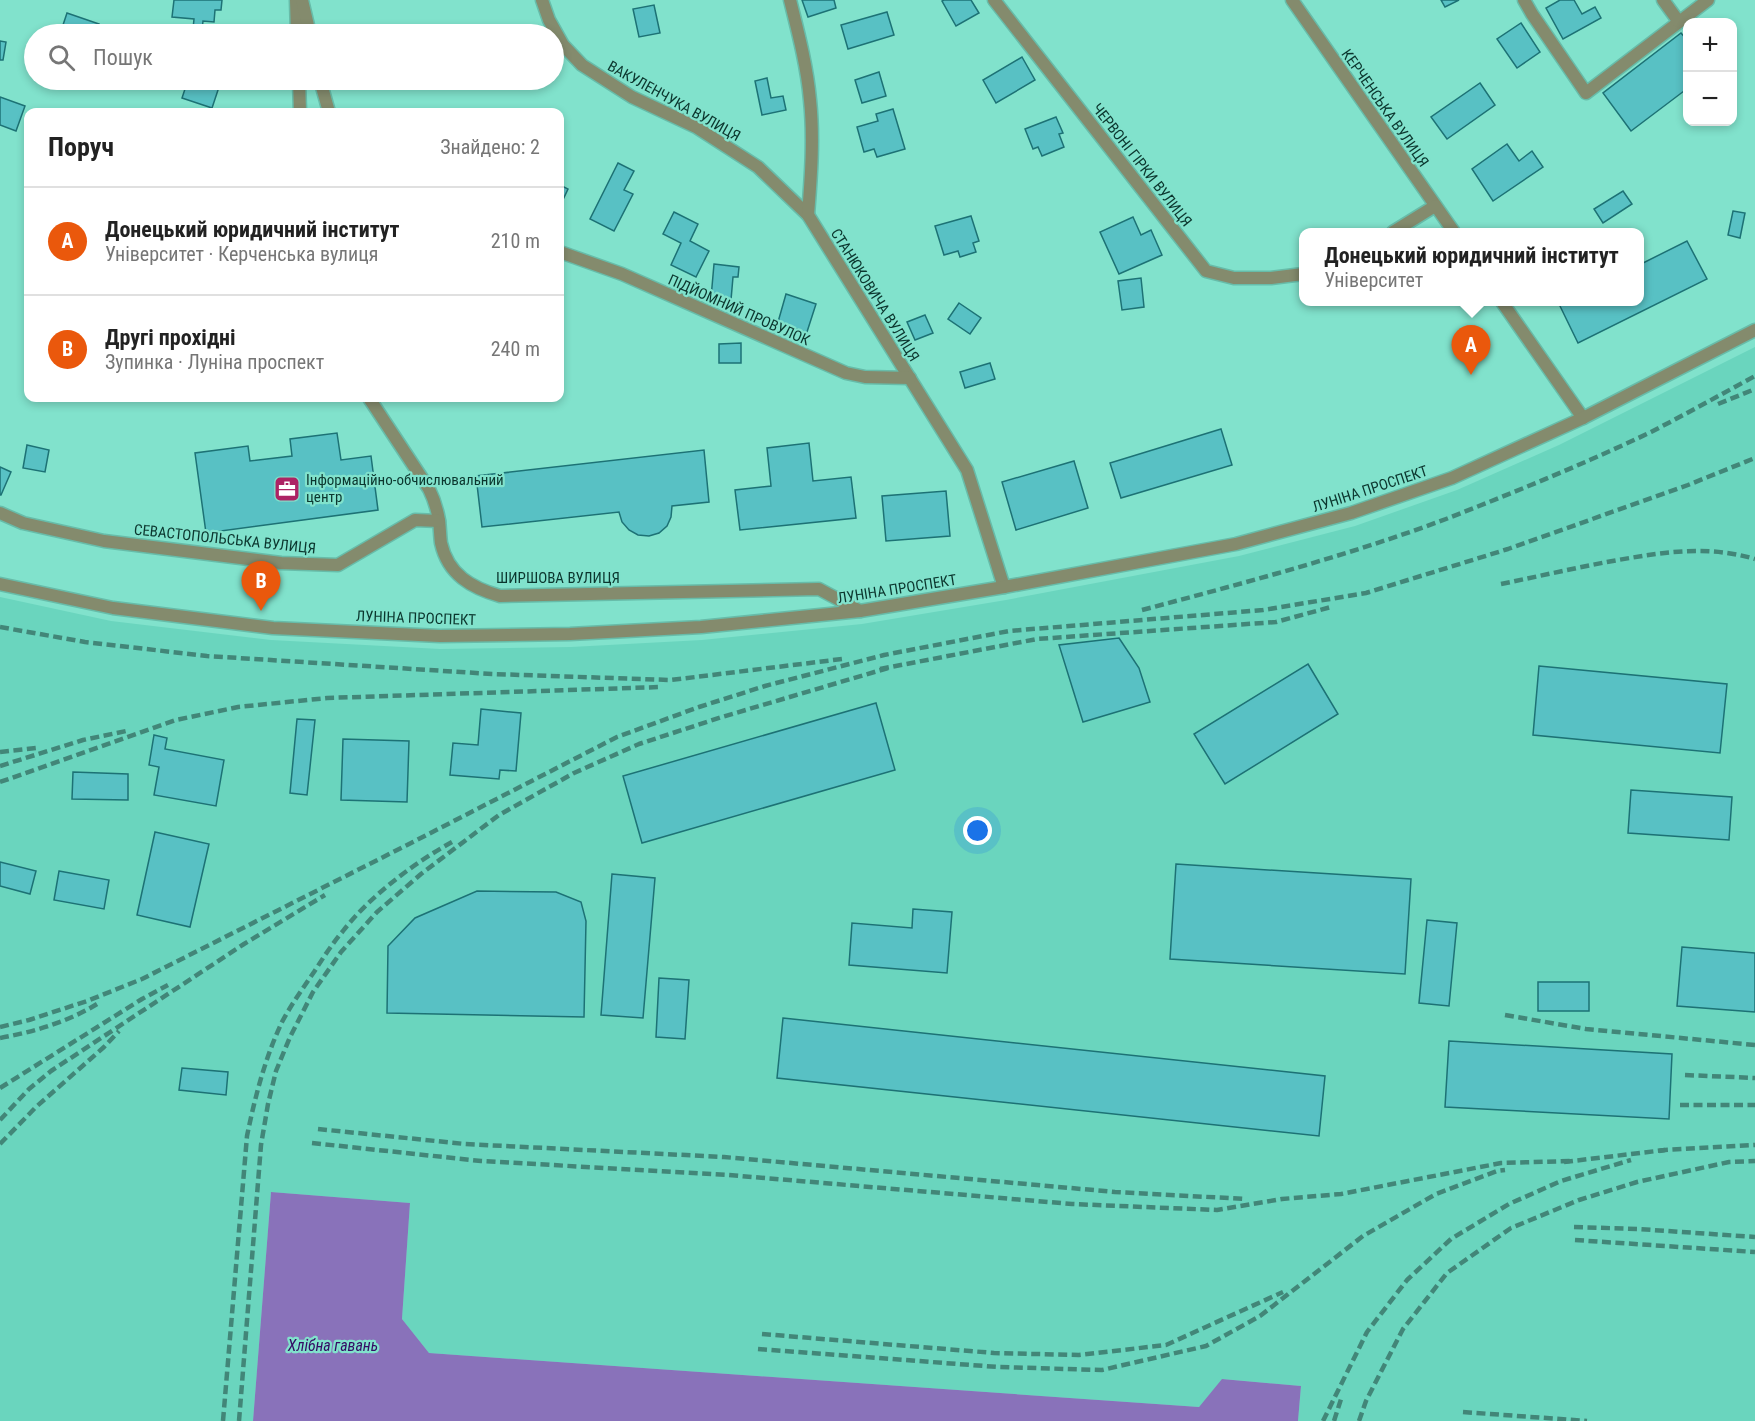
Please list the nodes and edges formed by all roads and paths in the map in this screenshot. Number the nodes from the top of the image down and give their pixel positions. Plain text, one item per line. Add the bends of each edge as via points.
1 (296, 0) edge
2 (302, 0) edge
3 (542, 0) edge
4 (790, 0) edge
5 (994, 0) edge
6 (1292, 0) edge
7 (1524, 0) edge
8 (1664, 0) edge
9 (1708, 0) edge
10 (1679, 22) junction
11 (297, 24) edge
12 (308, 24) edge
13 (551, 24) edge
14 (564, 46) edge
15 (299, 90) edge
16 (323, 90) edge
17 (300, 108) edge
18 (328, 108) edge
19 (1435, 206) junction
20 (808, 215) junction
21 (1399, 228) edge
22 (1451, 228) edge
23 (564, 253) edge
24 (1299, 274) edge
25 (1505, 306) edge
26 (1755, 330) edge
27 (910, 378) junction
28 (372, 402) edge
29 (1583, 418) junction
30 (0, 513) edge
31 (439, 521) junction
32 (0, 584) edge
33 (1004, 587) junction
34 (860, 611) junction

1 - 11 street
2 - 12 street
3 - 13 street, ВАКУЛЕНЧУКА ВУЛИЦЯ
4 - 20 street via 810,99
5 - 24 street, ЧЕРВОНІ ГІРКИ ВУЛИЦЯ via 1206,271 1234,278
6 - 19 street, КЕРЧЕНСЬКА ВУЛИЦЯ
7 - 10 street via 1586,93
8 - 10 street
9 - 10 street
14 - 20 street, ВАКУЛЕНЧУКА ВУЛИЦЯ via 582,65 632,97 696,127 758,167
15 - 17 street
16 - 18 street
19 - 21 street
19 - 22 street, КЕРЧЕНСЬКА ВУЛИЦЯ
20 - 27 street, СТАНЮКОВИЧА ВУЛИЦЯ
23 - 27 street, ПІДЙОМНИЙ ПРОВУЛОК via 622,274 846,373
25 - 29 street
26 - 29 street, ЛУНІНА ПРОСПЕКТ
27 - 33 street, СТАНЮКОВИЧА ВУЛИЦЯ via 967,470
28 - 31 street, ШИРШОВА ВУЛИЦЯ via 429,489
29 - 33 street, ЛУНІНА ПРОСПЕКТ via 1452,478 1351,513 1236,544
30 - 31 street, СЕВАСТОПОЛЬСЬКА ВУЛИЦЯ via 23,523 104,541 281,563 338,565 416,520
31 - 34 street, ШИРШОВА ВУЛИЦЯ via 441,543 453,568 480,591 500,596 819,590
32 - 34 street, ЛУНІНА ПРОСПЕКТ via 113,608 273,628 440,636 689,628
33 - 34 street, ЛУНІНА ПРОСПЕКТ

